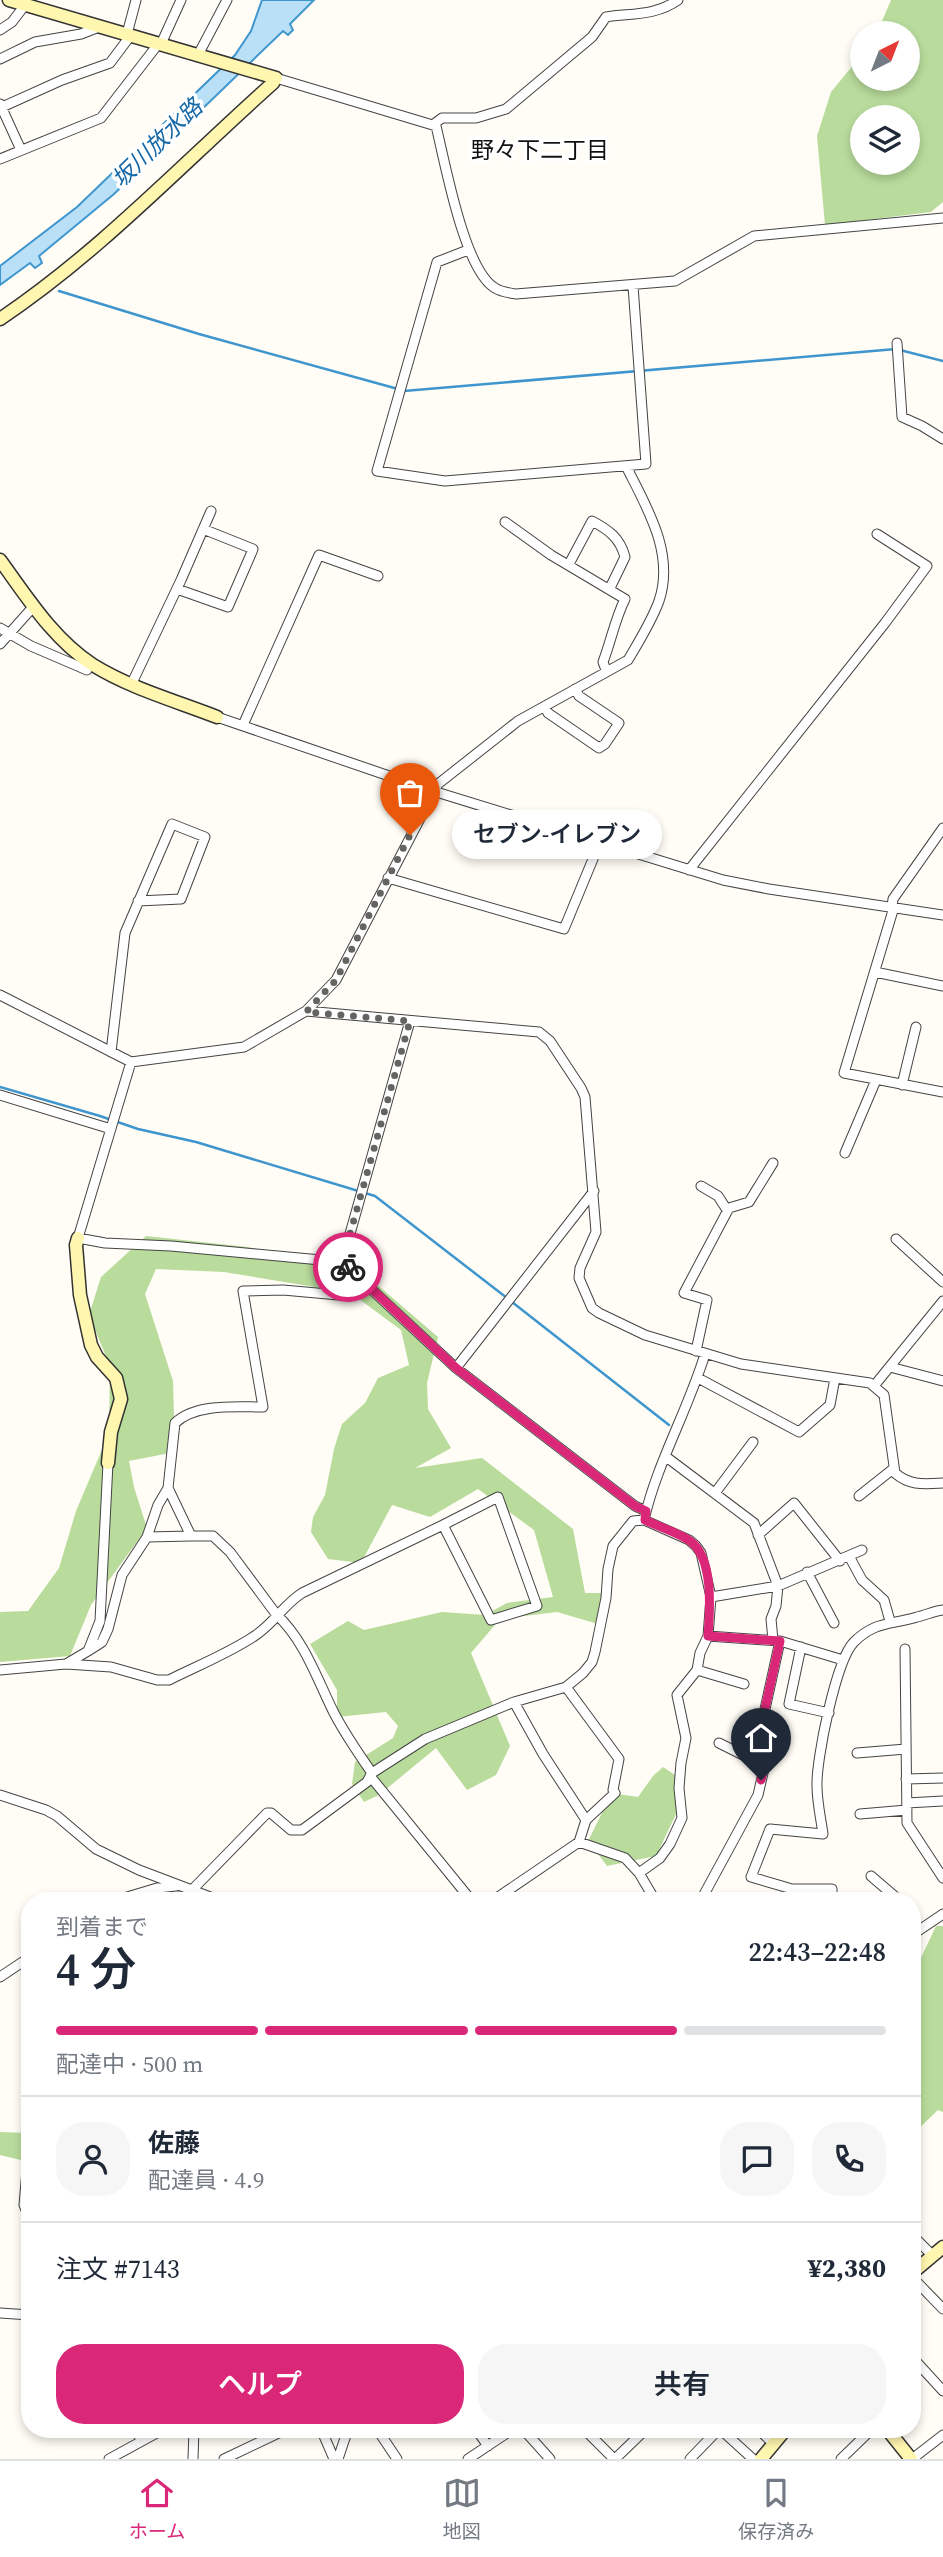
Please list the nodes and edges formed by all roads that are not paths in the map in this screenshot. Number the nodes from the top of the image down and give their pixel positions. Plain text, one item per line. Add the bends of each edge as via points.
1 (9, 0) edge
2 (136, 0) edge
3 (181, 0) edge
4 (227, 0) edge
5 (678, 0) edge
6 (25, 5) junction
7 (100, 26) junction
8 (0, 30) edge
9 (129, 34) junction
10 (160, 44) junction
11 (203, 56) junction
12 (0, 59) edge
13 (272, 77) junction
14 (1, 106) edge
15 (434, 124) junction
16 (21, 150) junction
17 (0, 159) edge
18 (942, 216) edge
19 (468, 250) junction
20 (633, 286) junction
21 (0, 319) edge
22 (897, 347) dead end
23 (943, 439) edge
24 (626, 466) junction
25 (211, 511) dead end
26 (505, 522) dead end
27 (203, 529) junction
28 (877, 534) dead end
29 (0, 560) edge
30 (569, 564) junction
31 (378, 576) dead end
32 (610, 588) junction
33 (177, 589) junction
34 (33, 607) junction
35 (0, 628) edge
36 (10, 633) junction
37 (0, 645) edge
38 (87, 670) dead end
39 (606, 670) junction
40 (132, 683) junction
41 (575, 689) junction
42 (545, 707) junction
43 (217, 717) joint
44 (243, 725) junction
45 (433, 791) junction
46 (943, 828) edge
47 (600, 842) junction
48 (689, 870) junction
49 (388, 878) junction
50 (138, 901) junction
51 (893, 907) junction
52 (943, 915) edge
53 (875, 972) junction
54 (943, 986) edge
55 (0, 995) edge
56 (306, 1012) junction
57 (410, 1021) junction
58 (916, 1027) dead end
59 (111, 1052) junction
60 (131, 1062) junction
61 (876, 1080) junction
62 (902, 1085) junction
63 (943, 1092) edge
64 (0, 1096) edge
65 (112, 1127) junction
66 (845, 1153) dead end
67 (773, 1163) dead end
68 (701, 1186) dead end
69 (594, 1191) junction
70 (727, 1210) junction
71 (78, 1238) junction
72 (896, 1239) dead end
73 (342, 1262) junction
74 (943, 1282) edge
75 (350, 1296) dead end
76 (943, 1301) edge
77 (701, 1352) junction
78 (890, 1367) junction
79 (456, 1368) junction
80 (698, 1378) junction
81 (835, 1378) junction
82 (943, 1381) edge
83 (874, 1385) junction
84 (753, 1442) dead end
85 (665, 1456) junction
86 (108, 1463) joint
87 (893, 1469) junction
88 (943, 1483) edge
89 (168, 1488) junction
90 (715, 1493) junction
91 (859, 1496) dead end
92 (645, 1516) junction
93 (443, 1525) junction
94 (191, 1535) junction
95 (758, 1535) junction
96 (147, 1537) junction
97 (862, 1550) dead end
98 (849, 1556) junction
99 (839, 1561) junction
100 (807, 1572) junction
101 (778, 1586) junction
102 (711, 1597) junction
103 (943, 1610) edge
104 (276, 1614) junction
105 (890, 1622) junction
106 (834, 1623) dead end
107 (708, 1636) junction
108 (777, 1641) junction
109 (801, 1647) junction
110 (905, 1649) dead end
111 (88, 1651) junction
112 (843, 1660) junction
113 (66, 1664) junction
114 (0, 1670) edge
115 (696, 1670) junction
116 (744, 1684) dead end
117 (566, 1687) junction
118 (514, 1702) junction
119 (829, 1713) junction
120 (719, 1743) dead end
121 (906, 1749) junction
122 (857, 1753) dead end
123 (765, 1766) junction
124 (371, 1775) junction
125 (943, 1778) edge
126 (906, 1779) junction
127 (0, 1795) edge
128 (943, 1801) edge
129 (906, 1806) junction
130 (860, 1814) dead end
131 (586, 1820) junction
132 (579, 1842) junction
133 (639, 1873) junction
134 (871, 1876) dead end
135 (943, 1878) edge
136 (178, 1885) junction
137 (157, 1888) junction
138 (792, 1889) joint
139 (192, 1891) junction
140 (144, 1892) edge
141 (156, 1892) edge
142 (195, 1892) edge
143 (465, 1892) edge
144 (514, 1892) edge
145 (650, 1892) edge
146 (705, 1892) edge
147 (832, 1892) edge
148 (890, 1892) edge
149 (941, 1918) edge
150 (921, 1930) edge
151 (21, 1963) edge
152 (0, 1977) edge
153 (921, 2241) edge
154 (938, 2251) edge
155 (921, 2267) edge
156 (921, 2285) edge
157 (943, 2309) edge
158 (0, 2313) edge
159 (21, 2314) edge
160 (921, 2367) edge
161 (943, 2391) edge
162 (943, 2435) edge
163 (140, 2438) edge
164 (147, 2438) edge
165 (194, 2438) edge
166 (268, 2438) edge
167 (326, 2438) edge
168 (344, 2438) edge
169 (382, 2438) edge
170 (482, 2438) edge
171 (500, 2438) edge
172 (531, 2438) edge
173 (593, 2438) edge
174 (636, 2438) edge
175 (711, 2438) edge
176 (730, 2438) edge
177 (768, 2438) edge
178 (779, 2438) edge
179 (863, 2438) edge
180 (894, 2438) edge
181 (141, 2441) junction
182 (774, 2444) junction
183 (488, 2446) junction
184 (130, 2449) junction
185 (394, 2458) edge
186 (549, 2458) edge
187 (109, 2459) edge
188 (132, 2459) edge
189 (193, 2459) edge
190 (223, 2459) edge
191 (336, 2459) edge
192 (468, 2459) edge
193 (614, 2459) edge
194 (690, 2459) edge
195 (753, 2459) edge
196 (761, 2459) edge
197 (841, 2459) edge
198 (911, 2459) edge

1 - 6 street
2 - 9 street
3 - 10 street
4 - 11 street
5 - 15 street via 663,10 607,17 592,37 506,110 476,118 442,118
6 - 7 street
6 - 8 street
7 - 9 street
7 - 12 street via 35,42
9 - 10 street
9 - 14 street via 110,63
10 - 11 street
10 - 16 street via 101,118
11 - 13 street
13 - 15 street
13 - 21 street via 107,238
14 - 16 street
15 - 19 street
16 - 17 street
18 - 20 street via 754,236 675,281
19 - 20 street via 486,280 506,292
19 - 24 street via 437,262 377,471 445,481
20 - 24 street via 646,464
22 - 23 street via 902,417
24 - 39 street via 656,530 664,579 655,610 628,660
25 - 27 street
26 - 30 street
27 - 33 street
27 - 33 street via 253,549 251,554 228,607
28 - 48 street via 927,566
29 - 34 street
30 - 32 street
30 - 32 street via 592,521 608,529 625,557
31 - 44 street via 319,555
32 - 39 street via 625,599 603,662
33 - 40 street
34 - 36 street
34 - 40 street via 92,664
35 - 36 street
36 - 37 street
36 - 38 street
39 - 41 street
40 - 43 street
41 - 42 street
41 - 42 street via 619,723 599,748
42 - 45 street via 496,737
43 - 44 street
44 - 45 street
45 - 47 street
45 - 49 street
46 - 51 street via 893,899
47 - 48 street
47 - 49 street via 564,929
48 - 51 street via 754,887
49 - 56 street via 336,980
50 - 50 street via 172,824 205,837 181,899
50 - 59 street via 125,933
51 - 52 street
51 - 53 street
53 - 54 street
53 - 61 street via 844,1073
55 - 59 street
56 - 57 street
56 - 60 street via 244,1047
57 - 69 street via 534,1031 550,1041 584,1097
57 - 73 street
58 - 62 street
59 - 60 street
60 - 65 street
61 - 62 street
61 - 66 street
62 - 63 street
64 - 65 street
65 - 71 street
67 - 70 street via 749,1202
68 - 70 street via 718,1196
69 - 77 street via 596,1232 579,1278 592,1308 645,1335
69 - 79 street
70 - 77 street via 684,1293 708,1300
71 - 73 street
71 - 86 street via 78,1279 89,1337 97,1357 116,1378 121,1399
72 - 74 street
73 - 79 street
75 - 89 street via 243,1291 263,1407 213,1409 180,1418 173,1427
76 - 78 street
77 - 80 street
77 - 81 street via 758,1368
78 - 82 street
78 - 83 street
79 - 92 street
80 - 81 street via 799,1432 830,1405
80 - 85 street
81 - 83 street
83 - 87 street via 884,1395
84 - 90 street
85 - 90 street
85 - 92 street
86 - 111 street via 100,1621
87 - 88 street via 914,1484
87 - 91 street
89 - 94 street
89 - 96 street
90 - 95 street via 754,1523
92 - 102 street via 696,1546
92 - 117 street via 633,1521 613,1546 592,1662
93 - 93 street via 491,1620 537,1606 498,1497
93 - 104 street via 302,1593
94 - 96 street
94 - 104 street via 213,1536
95 - 99 street via 794,1503
95 - 101 street
96 - 111 street via 121,1575 102,1642
97 - 98 street
98 - 99 street
98 - 105 street via 862,1580 884,1600
99 - 100 street
100 - 101 street
100 - 106 street
101 - 102 street
101 - 108 street via 771,1619
102 - 107 street
103 - 105 street
104 - 113 street via 254,1637 169,1680 111,1667
104 - 124 street via 301,1646
105 - 112 street via 865,1632
107 - 108 street
107 - 115 street
108 - 109 street
108 - 123 street via 765,1709
109 - 112 street
109 - 119 street via 789,1704
110 - 121 street
111 - 113 street
112 - 119 street
113 - 114 street
115 - 116 street
115 - 133 street via 677,1695 686,1738 679,1788 682,1818 660,1858
117 - 118 street
117 - 131 street via 619,1759 615,1793
118 - 124 street via 425,1739
118 - 131 street
119 - 138 street via 817,1786 823,1834 770,1829 751,1877
120 - 123 street
121 - 122 street
121 - 126 street
123 - 146 street via 758,1795
124 - 139 street via 302,1830 290,1830 267,1813
124 - 143 street
125 - 126 street
126 - 129 street
127 - 136 street via 46,1810 96,1849
128 - 129 street
129 - 130 street
129 - 135 street via 907,1823
131 - 132 street
132 - 133 street via 625,1858
132 - 144 street
133 - 145 street
134 - 148 street
136 - 137 street
136 - 139 street
137 - 140 street
137 - 141 street
138 - 147 street
139 - 142 street
149 - 150 street
151 - 152 street
153 - 154 street
154 - 155 street
156 - 157 street
158 - 159 street
160 - 161 street
162 - 198 street
163 - 181 street
164 - 181 street
165 - 189 street
166 - 190 street
167 - 191 street
168 - 191 street
169 - 185 street
170 - 183 street
171 - 183 street
172 - 186 street
173 - 193 street
174 - 193 street
175 - 194 street
176 - 195 street
177 - 182 street
178 - 182 street
179 - 197 street
180 - 198 street
181 - 184 street
182 - 196 street
183 - 192 street
184 - 187 street
184 - 188 street

